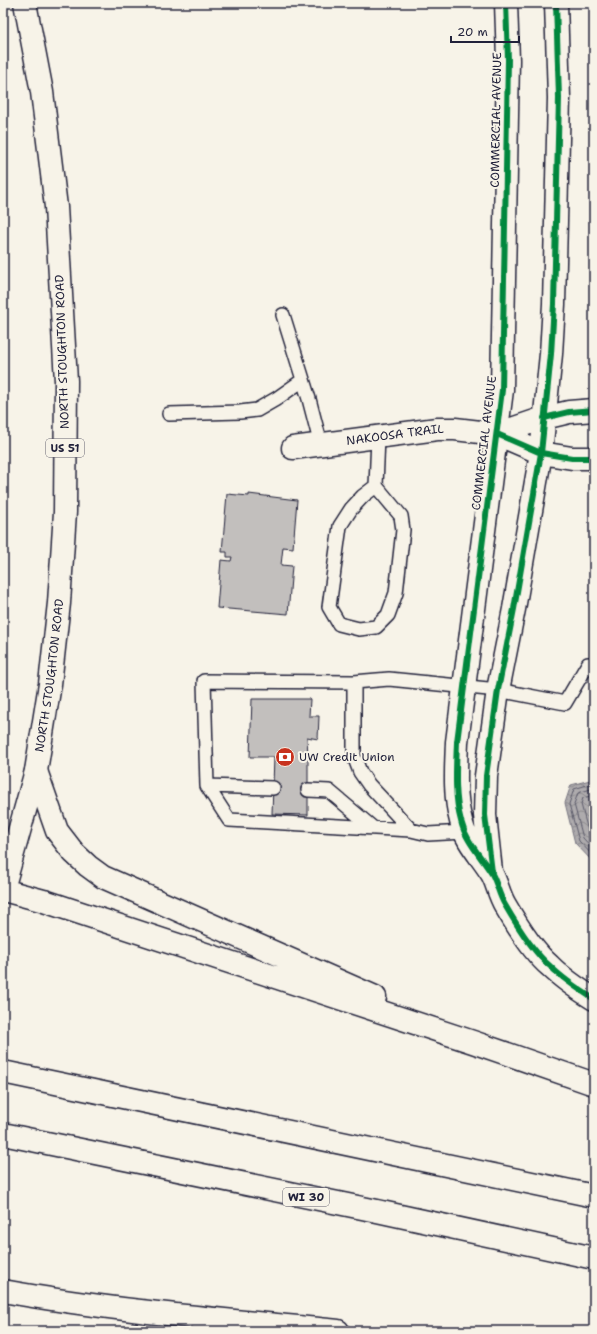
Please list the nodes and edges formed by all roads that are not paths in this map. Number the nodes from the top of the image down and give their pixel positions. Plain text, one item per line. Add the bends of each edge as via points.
1 (25, 3) edge
2 (506, 3) edge
3 (556, 3) edge
4 (283, 315) dead end
5 (303, 380) junction
6 (594, 410) edge
7 (169, 414) dead end
8 (544, 418) junction
9 (497, 434) junction
10 (378, 437) junction
11 (321, 445) junction
12 (293, 448) dead end
13 (540, 453) junction
14 (594, 458) edge
15 (376, 486) junction
16 (594, 664) edge
17 (354, 682) junction
18 (464, 687) junction
19 (498, 690) junction
20 (36, 771) junction
21 (206, 786) junction
22 (273, 788) dead end
23 (308, 790) dead end
24 (373, 828) junction
25 (411, 830) junction
26 (465, 832) junction
27 (492, 874) junction
28 (3, 890) edge
29 (594, 999) edge
30 (473, 1042) junction
31 (3, 1072) edge
32 (594, 1084) edge
33 (10, 1136) edge
34 (594, 1196) edge
35 (594, 1258) edge
36 (3, 1291) edge
37 (52, 1300) junction
38 (3, 1304) edge
39 (338, 1331) edge

1 - 20 main road, NORTH STOUGHTON ROAD / US 51 via 42,92 56,207 66,381 65,512 59,603 50,684
2 - 9 main road, COMMERCIAL AVENUE via 508,60 503,357
3 - 8 main road, COMMERCIAL AVENUE via 559,98 554,304 552,354
4 - 5 lane
5 - 7 lane via 257,410
5 - 11 lane
6 - 8 main road, NAKOOSA TRAIL
8 - 9 main road, NAKOOSA TRAIL
8 - 13 main road, COMMERCIAL AVENUE
9 - 10 main road, NAKOOSA TRAIL via 436,429
9 - 13 main road, NAKOOSA TRAIL
9 - 18 main road, COMMERCIAL AVENUE
10 - 11 main road, NAKOOSA TRAIL
10 - 15 lane
11 - 12 main road, NAKOOSA TRAIL
13 - 14 main road, NAKOOSA TRAIL via 572,458
13 - 19 main road, COMMERCIAL AVENUE
15 - 15 lane via 351,509 340,526 329,608 339,624 359,629 376,627 388,616 396,593 403,530 401,516
16 - 19 lane via 588,664 565,703
17 - 18 lane via 389,679
17 - 21 lane via 204,681
17 - 25 lane via 354,756 360,772
18 - 19 lane
18 - 26 main road, COMMERCIAL AVENUE via 456,767 459,812
19 - 27 main road, COMMERCIAL AVENUE via 486,776 485,816
20 - 28 main road, NORTH STOUGHTON ROAD / US 51
20 - 30 main road via 57,831 88,866 103,877
21 - 22 lane
21 - 24 lane via 229,820
23 - 24 lane via 329,791
24 - 25 lane
25 - 26 lane via 428,834
26 - 27 main road, COMMERCIAL AVENUE
27 - 29 main road, COMMERCIAL AVENUE via 504,903 538,953 554,970
28 - 30 main road via 52,903
30 - 32 main road
31 - 34 main road
33 - 35 main road, WI 30
36 - 37 main road
37 - 38 main road
37 - 39 main road via 142,1312

